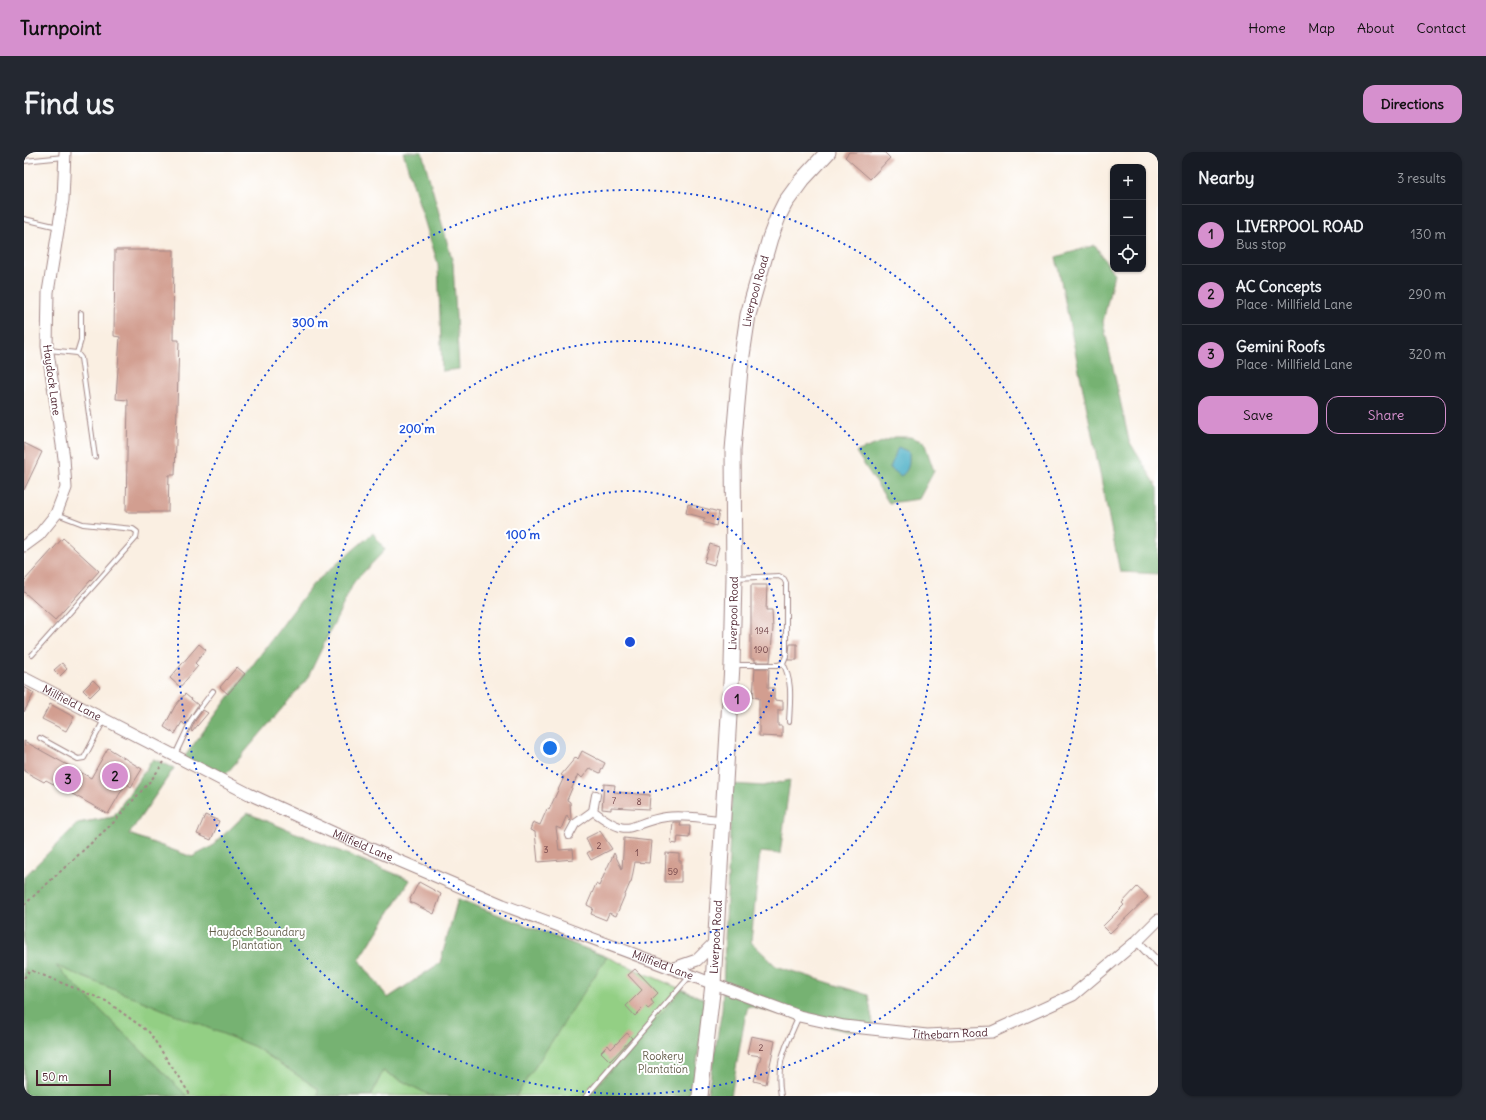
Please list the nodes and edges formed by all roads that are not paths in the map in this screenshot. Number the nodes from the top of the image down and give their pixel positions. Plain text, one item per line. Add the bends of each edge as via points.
1 (828, 152) edge
2 (65, 155) edge
3 (24, 162) edge
4 (24, 219) edge
5 (58, 227) junction
6 (81, 313) dead end
7 (47, 350) junction
8 (77, 353) junction
9 (95, 457) dead end
10 (56, 514) junction
11 (24, 546) edge
12 (734, 578) junction
13 (32, 655) dead end
14 (783, 663) junction
15 (732, 665) junction
16 (24, 678) edge
17 (213, 691) dead end
18 (104, 720) junction
19 (789, 722) dead end
20 (40, 738) dead end
21 (171, 755) junction
22 (596, 795) dead end
23 (593, 811) junction
24 (722, 820) junction
25 (568, 836) dead end
26 (1158, 920) edge
27 (1137, 940) junction
28 (715, 942) junction
29 (1158, 963) edge
30 (674, 968) junction
31 (691, 974) junction
32 (713, 984) junction
33 (799, 1016) junction
34 (586, 1096) edge
35 (700, 1096) edge
36 (781, 1096) edge

1 - 12 highway, Liverpool Road via 797,186 778,217 748,315 733,450
2 - 3 lane
2 - 5 street, Haydock Lane via 63,200
4 - 5 lane
5 - 7 street, Haydock Lane via 48,292
6 - 8 lane via 81,340
7 - 8 lane
7 - 10 street, Haydock Lane via 64,458 66,488
8 - 9 lane via 82,362
10 - 11 street, Haydock Lane via 39,535
10 - 13 lane via 83,524 133,529 137,532 136,538
12 - 14 lane via 779,576 784,579 786,656
12 - 15 highway, Liverpool Road
14 - 15 lane
14 - 19 lane via 789,675 791,689
15 - 24 highway, Liverpool Road
16 - 18 street, Millfield Lane
17 - 21 lane
18 - 20 lane via 84,758 78,759
18 - 21 street, Millfield Lane
21 - 30 street, Millfield Lane via 334,833 503,905
22 - 23 street
23 - 24 street via 611,824 626,829 667,817
23 - 25 street via 575,824
24 - 28 highway, Liverpool Road
26 - 27 street, Tithebarn Road
27 - 29 street
27 - 33 street, Tithebarn Road via 1073,995 992,1032 927,1035 844,1026
28 - 30 street via 697,960
28 - 32 highway, Liverpool Road
30 - 31 street, Millfield Lane
31 - 32 street, Millfield Lane
31 - 34 lane
32 - 33 street, Tithebarn Road
32 - 35 highway, Liverpool Road
33 - 36 lane via 780,1060

